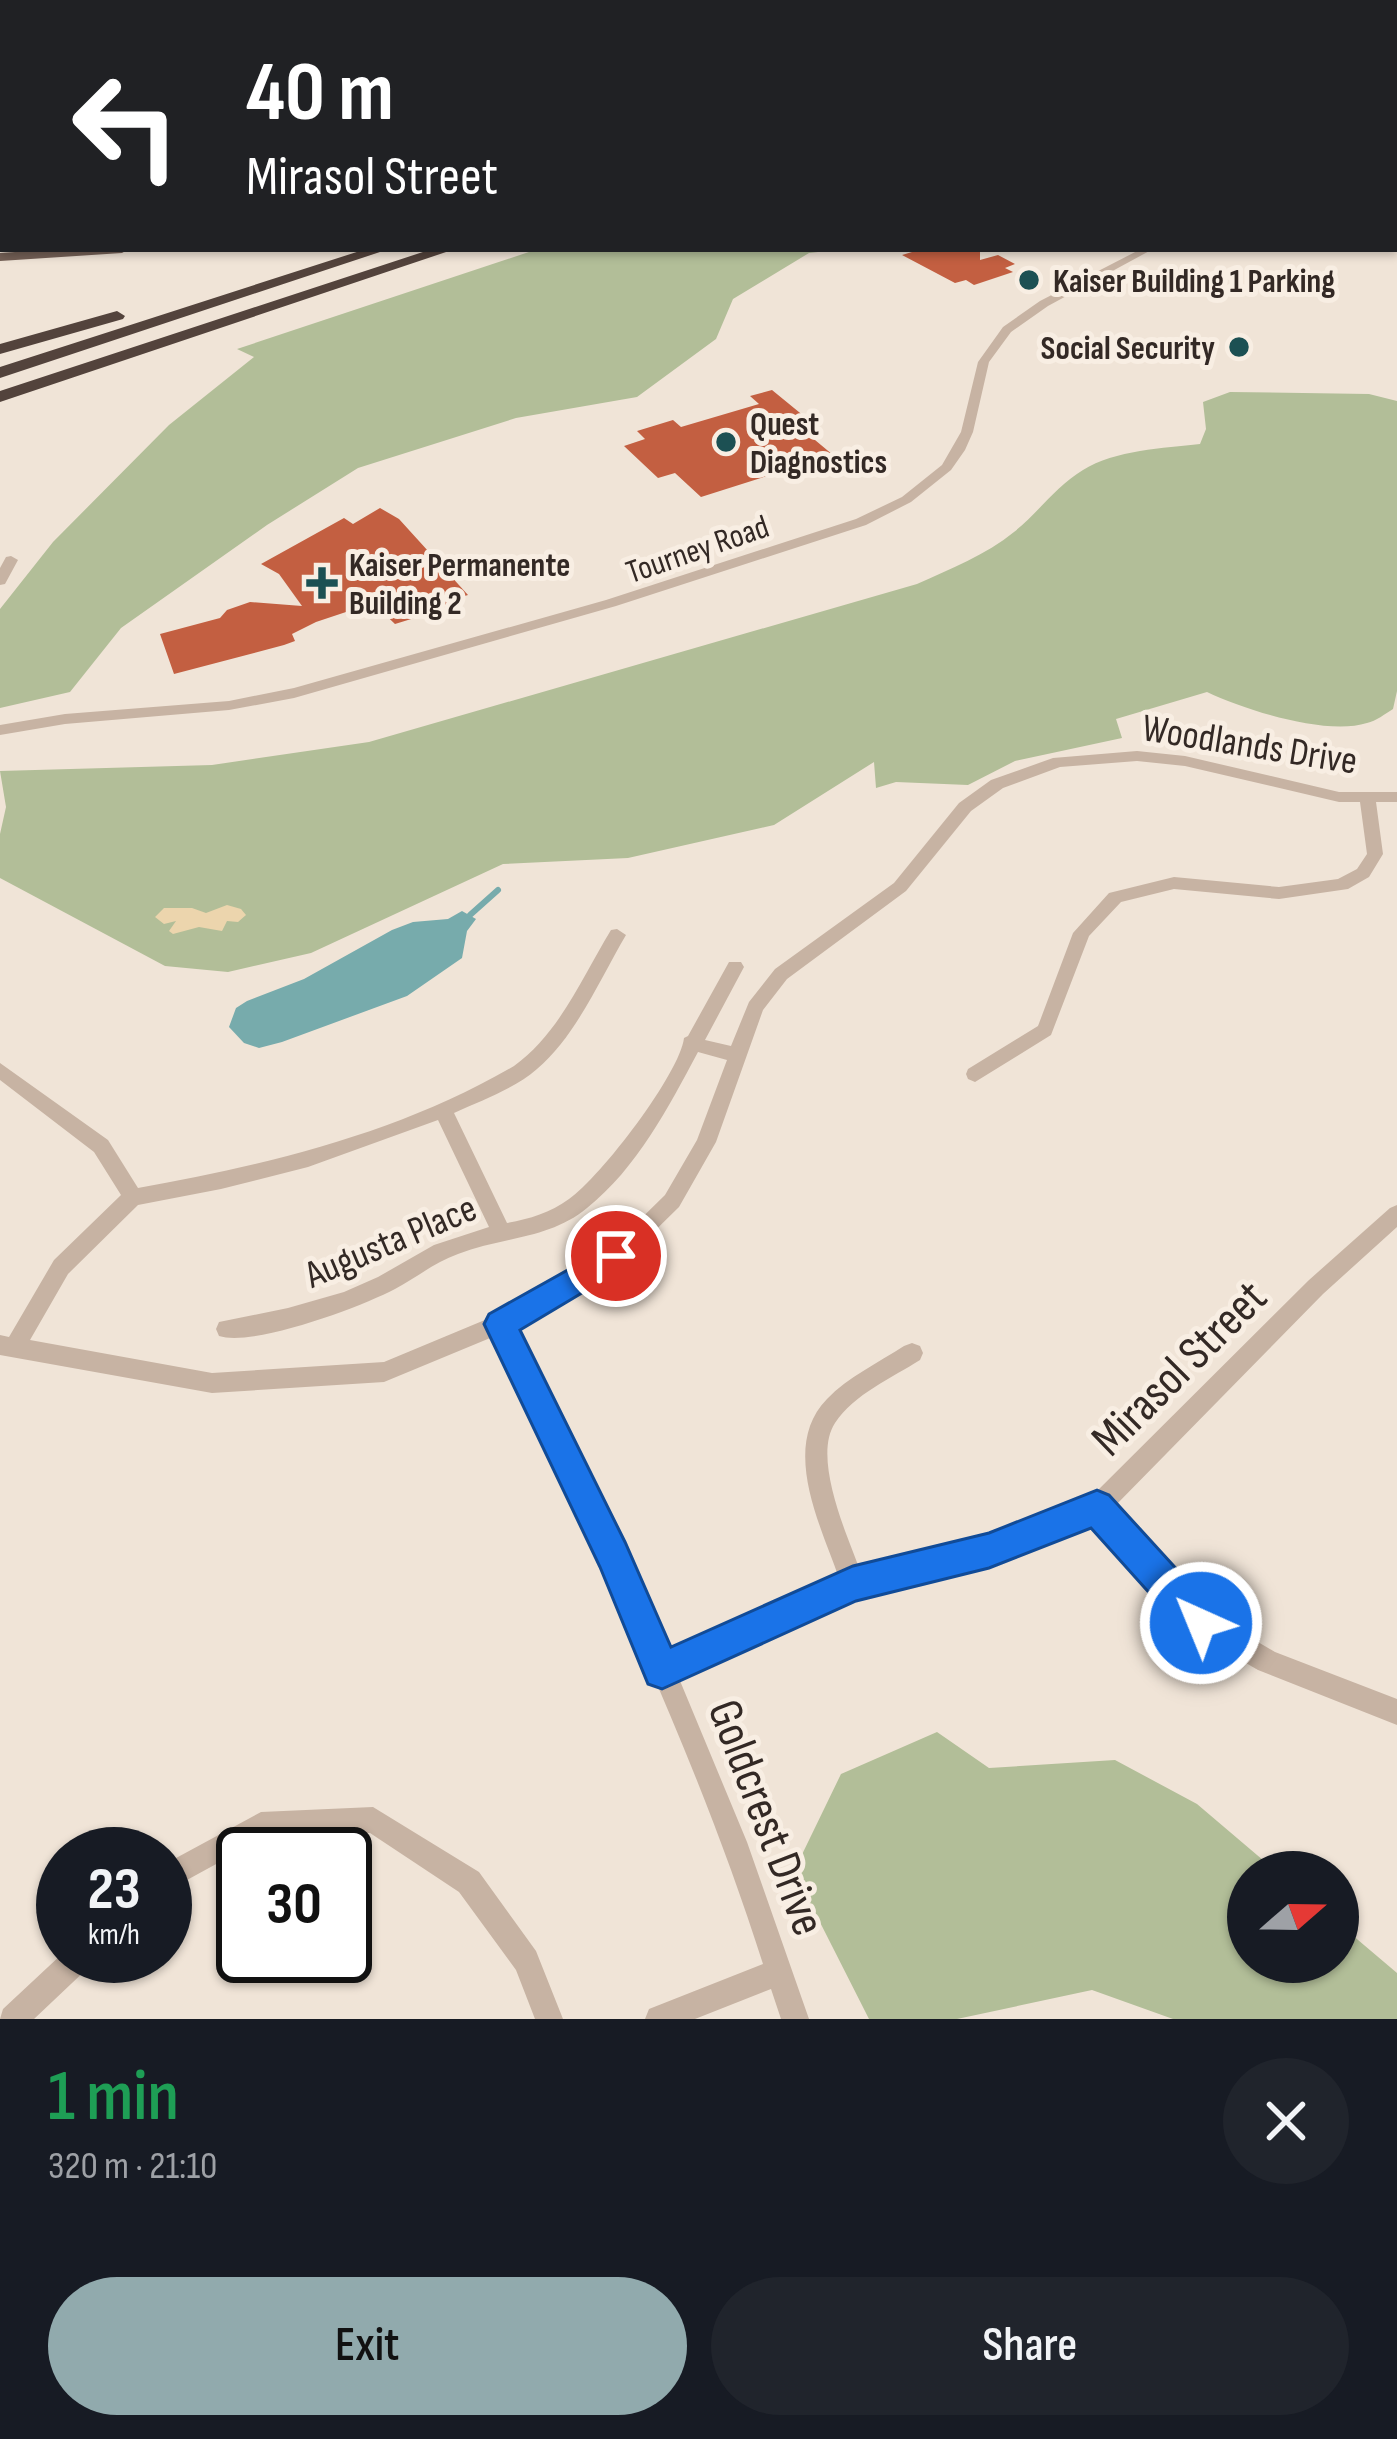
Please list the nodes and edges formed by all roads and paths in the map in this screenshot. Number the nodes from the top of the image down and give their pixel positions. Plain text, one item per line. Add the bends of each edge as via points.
1 (76, 252) edge
2 (372, 252) edge
3 (438, 252) edge
4 (1142, 252) edge
5 (0, 257) edge
6 (356, 257) junction
7 (0, 349) edge
8 (0, 374) edge
9 (0, 397) edge
10 (11, 560) dead end
11 (0, 581) edge
12 (0, 730) edge
13 (1397, 797) edge
14 (1369, 799) junction
15 (617, 935) dead end
16 (735, 967) dead end
17 (690, 1043) junction
18 (736, 1054) junction
19 (0, 1070) edge
20 (974, 1074) dead end
21 (443, 1110) junction
22 (133, 1197) junction
23 (1397, 1214) edge
24 (500, 1230) junction
25 (500, 1324) junction
26 (227, 1329) dead end
27 (7, 1347) edge
28 (912, 1352) dead end
29 (1097, 1508) junction
30 (853, 1584) junction
31 (662, 1670) junction
32 (1397, 1712) edge
33 (192, 1864) edge
34 (781, 1972) junction
35 (51, 1983) edge
36 (791, 2018) edge
37 (13, 2019) edge
38 (549, 2019) edge
39 (658, 2019) edge

1 - 5 main road
2 - 6 highway
3 - 9 highway
4 - 12 street, Tourney Road via 994,342 961,448 926,486 866,517 624,601 263,700
6 - 7 highway
6 - 8 highway
10 - 11 street
13 - 14 street, Woodlands Drive
14 - 18 street, Woodlands Drive via 1137,756 1025,772 965,807 900,887 781,974 755,1007
14 - 20 street via 1375,854 1342,885 1279,893 1174,883 1114,897 1082,933 1045,1030
15 - 21 street via 543,1052 521,1072
16 - 17 street, Augusta Place
17 - 18 street
17 - 24 street, Augusta Place via 628,1153 575,1207 547,1222
18 - 25 street, Woodlands Drive via 706,1142 671,1201 616,1256
19 - 22 street via 101,1146
21 - 22 street via 300,1163
21 - 24 street
22 - 27 street via 61,1268
23 - 29 street, Mirasol Street
24 - 26 street, Augusta Place via 298,1318
25 - 27 street, Woodlands Drive via 384,1372 212,1383
25 - 31 street, Goldcrest Drive
28 - 30 street via 832,1409 815,1443
29 - 30 street, Mirasol Street via 989,1550
29 - 32 street via 1201,1623 1267,1661
30 - 31 street, Mirasol Street
31 - 34 street, Goldcrest Drive
33 - 38 street via 260,1825 373,1820 470,1882 526,1961
34 - 36 street, Goldcrest Drive
34 - 39 street
35 - 37 street

